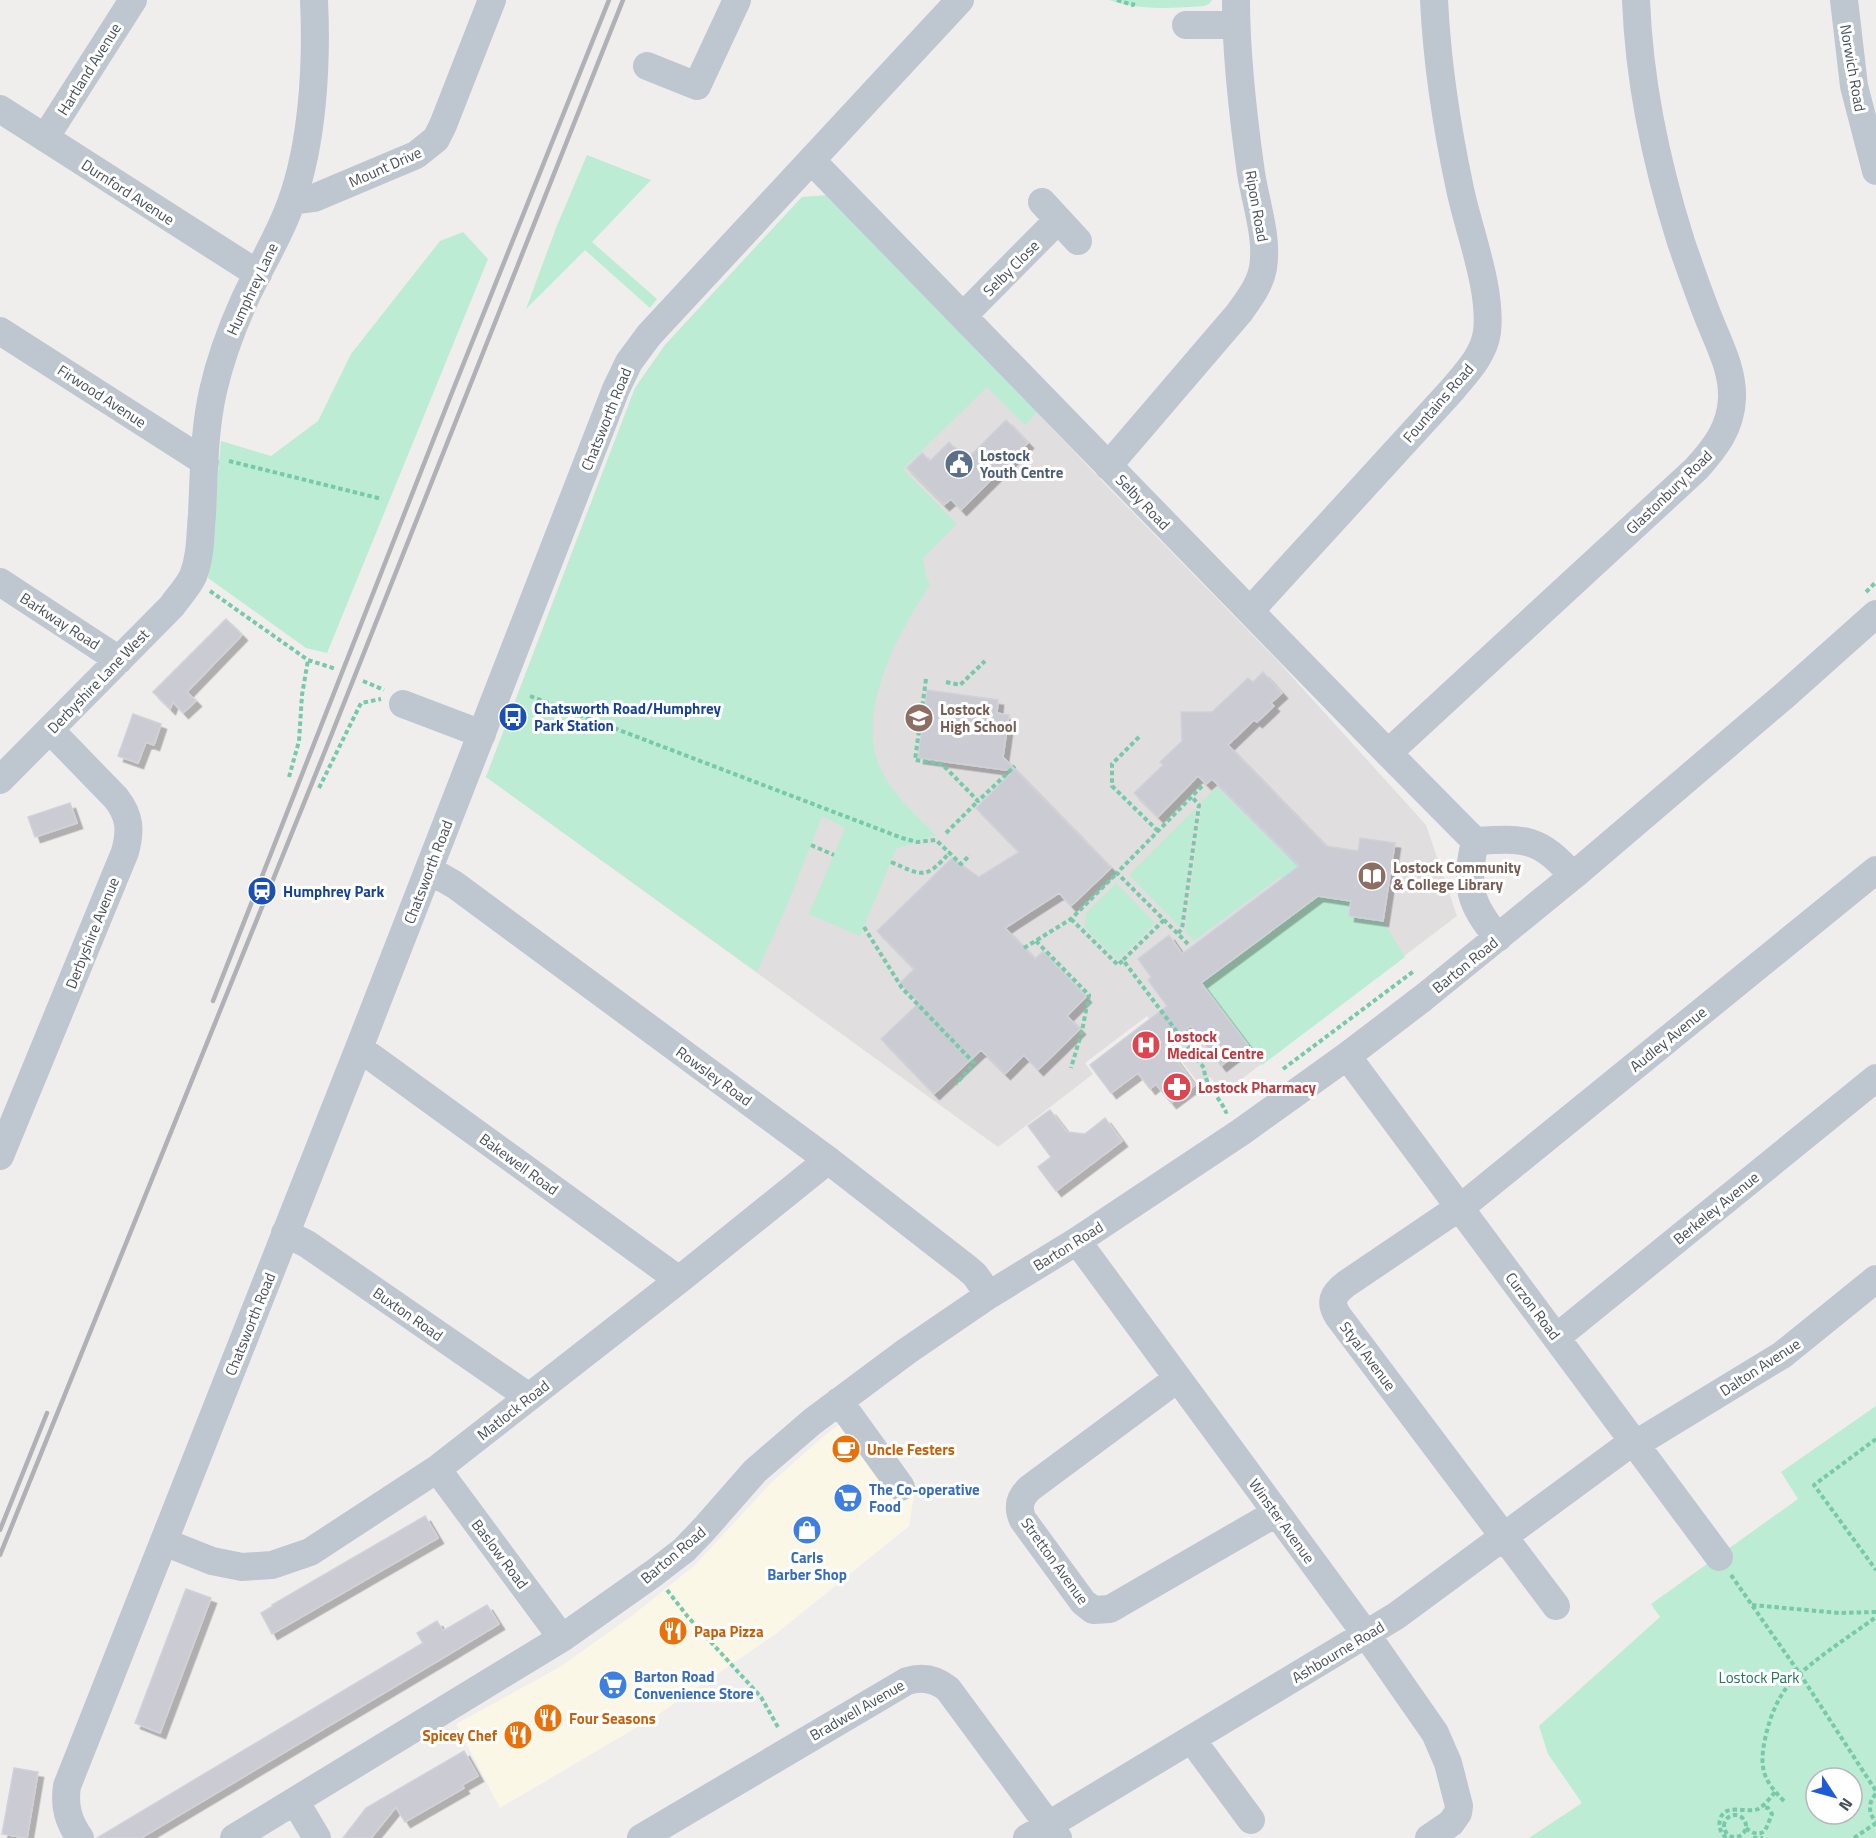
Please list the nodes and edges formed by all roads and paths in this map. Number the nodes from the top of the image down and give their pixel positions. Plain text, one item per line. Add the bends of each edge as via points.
1 (133, 0) edge
2 (314, 0) edge
3 (492, 0) edge
4 (737, 0) edge
5 (960, 0) edge
6 (1117, 0) edge
7 (1134, 0) edge
8 (1434, 0) edge
9 (1636, 0) edge
10 (1844, 0) edge
11 (1236, 12) edge
12 (1186, 25) dead end
13 (647, 66) dead end
14 (0, 108) edge
15 (45, 138) junction
16 (812, 161) junction
17 (1876, 171) edge
18 (292, 201) junction
19 (1078, 241) dead end
20 (258, 274) junction
21 (963, 316) junction
22 (0, 331) edge
23 (205, 458) junction
24 (1107, 466) junction
25 (382, 499) dead end
26 (192, 579) junction
27 (0, 582) edge
28 (1250, 611) junction
29 (1876, 614) edge
30 (119, 660) junction
31 (308, 660) junction
32 (985, 661) dead end
33 (336, 669) dead end
34 (926, 679) dead end
35 (363, 681) dead end
36 (946, 682) dead end
37 (530, 696) dead end
38 (394, 698) junction
39 (50, 730) junction
40 (482, 734) junction
41 (1139, 737) dead end
42 (1388, 753) junction
43 (1015, 766) dead end
44 (289, 777) dead end
45 (0, 780) edge
46 (1202, 786) dead end
47 (319, 788) dead end
48 (1192, 797) junction
49 (978, 801) junction
50 (1158, 831) junction
51 (945, 833) dead end
52 (1475, 841) junction
53 (811, 845) dead end
54 (950, 852) junction
55 (834, 855) dead end
56 (970, 855) dead end
57 (891, 862) dead end
58 (429, 870) junction
59 (1876, 870) edge
60 (1117, 873) junction
61 (1573, 876) junction
62 (1071, 920) junction
63 (1164, 920) junction
64 (864, 927) dead end
65 (1178, 933) junction
66 (1498, 938) junction
67 (1036, 941) junction
68 (1188, 944) dead end
69 (1024, 948) dead end
70 (1123, 960) junction
71 (359, 1048) junction
72 (1347, 1056) junction
73 (1071, 1068) dead end
74 (1876, 1078) edge
75 (956, 1084) dead end
76 (1226, 1112) dead end
77 (0, 1155) edge
78 (828, 1160) junction
79 (1460, 1207) junction
80 (285, 1233) junction
81 (1077, 1241) junction
82 (1876, 1279) edge
83 (679, 1280) junction
84 (989, 1295) junction
85 (1557, 1337) junction
86 (1177, 1378) junction
87 (529, 1397) junction
88 (839, 1401) junction
89 (1876, 1439) edge
90 (1635, 1443) junction
91 (437, 1470) junction
92 (901, 1487) dead end
93 (1276, 1514) junction
94 (1503, 1537) junction
95 (164, 1542) junction
96 (1719, 1557) joint
97 (1876, 1570) edge
98 (654, 1573) junction
99 (1752, 1605) junction
100 (1556, 1606) dead end
101 (1876, 1615) edge
102 (1366, 1636) junction
103 (562, 1638) junction
104 (1800, 1674) junction
105 (1192, 1740) junction
106 (790, 1749) junction
107 (1775, 1792) junction
108 (1876, 1792) edge
109 (295, 1801) junction
110 (1784, 1801) dead end
111 (1762, 1807) junction
112 (1749, 1811) junction
113 (1743, 1818) junction
114 (1251, 1820) dead end
115 (1876, 1822) edge
116 (1746, 1828) junction
117 (1723, 1832) junction
118 (1044, 1834) edge
119 (1760, 1836) edge
120 (80, 1838) edge
121 (234, 1838) edge
122 (317, 1838) edge
123 (641, 1838) edge
124 (1429, 1838) edge
125 (1726, 1838) edge
126 (1753, 1838) edge
127 (1854, 1838) edge

1 - 15 street, Hartland Avenue
2 - 18 street, Humphrey Lane via 313,85
3 - 18 street, Mount Drive via 436,139 416,155 314,198
4 - 13 street via 697,86
5 - 16 street, Chatsworth Road
6 - 7 path via 1133,5
8 - 28 street, Fountains Road via 1443,88 1460,189 1485,290 1486,334 1471,368
9 - 42 street, Glastonbury Road via 1644,81 1660,164 1681,241 1729,372 1732,397 1728,424 1696,469
10 - 17 street, Norwich Road via 1854,86
11 - 12 street
11 - 24 street, Ripon Road via 1250,164 1265,249 1262,272 1239,313
14 - 15 street, Durnford Avenue
15 - 20 street, Durnford Avenue
16 - 21 street, Selby Road
16 - 40 street, Chatsworth Road via 649,335 629,362
18 - 20 street, Humphrey Lane
19 - 21 street, Selby Close via 1050,211
20 - 23 street, Humphrey Lane via 222,357
21 - 24 street, Selby Road
22 - 23 street, Firwood Avenue
23 - 25 path
23 - 26 street, Humphrey Lane via 200,551
24 - 28 street, Selby Road
26 - 30 street, Derbyshire Lane West
26 - 31 path
27 - 30 street, Barkway Road
28 - 42 street, Selby Road
29 - 61 street, Barton Road
30 - 39 street, Derbyshire Lane West
31 - 33 path
31 - 44 path via 299,741
32 - 36 path via 960,685
34 - 49 path via 915,760 942,764
35 - 38 path
37 - 54 path via 902,838 917,842 936,840
38 - 40 street
38 - 47 path via 361,703
39 - 45 street, Derbyshire Lane West
39 - 77 street, Derbyshire Avenue via 125,809 129,837
40 - 58 street, Chatsworth Road
41 - 50 path via 1112,764 1112,786
42 - 52 street, Selby Road
43 - 49 path
46 - 48 path
48 - 50 path
48 - 65 path via 1199,805 1182,929
49 - 51 path
50 - 60 path
52 - 61 street via 1506,839 1533,843 1551,853
52 - 66 street via 1470,888 1478,912
53 - 55 path
54 - 56 path via 961,864
54 - 57 path via 925,874
58 - 71 street, Chatsworth Road
58 - 78 street, Rowsley Road via 455,885
59 - 79 street, Audley Avenue
60 - 62 path
60 - 63 path
61 - 66 street, Barton Road
62 - 67 path
62 - 70 path via 1118,965
63 - 65 path
63 - 70 path
64 - 75 path via 902,988 974,1063
65 - 68 path
66 - 72 street, Barton Road
67 - 69 path
67 - 73 path via 1089,995
70 - 76 path via 1204,1068 1205,1081
71 - 80 street, Chatsworth Road
71 - 83 street, Bakewell Road
72 - 79 street, Curzon Road
72 - 81 street, Barton Road
74 - 85 street, Berkeley Avenue
78 - 83 street, Matlock Road
78 - 84 street, Rowsley Road via 967,1268
79 - 85 street, Curzon Road
79 - 94 street, Styal Avenue via 1346,1284 1334,1295 1332,1305
80 - 87 street, Buxton Road via 308,1244
80 - 95 street, Chatsworth Road
81 - 84 street, Barton Road
81 - 86 street, Winster Avenue
82 - 90 street, Dalton Avenue via 1782,1355
83 - 87 street, Matlock Road
84 - 88 street, Barton Road
85 - 90 street, Curzon Road
86 - 93 street, Winster Avenue
86 - 93 street, Stretton Avenue via 1023,1497 1023,1520 1070,1585 1088,1607 1110,1610
87 - 91 street, Matlock Road
88 - 92 street
88 - 98 street, Barton Road via 755,1472 684,1550
89 - 97 path via 1814,1485
90 - 94 street, Ashbourne Road
90 - 96 street, Curzon Road
91 - 95 street, Matlock Road via 310,1552 272,1565 242,1567 212,1561
91 - 103 street, Baslow Road
93 - 102 street, Winster Avenue
94 - 100 street
94 - 102 street, Ashbourne Road
95 - 120 street, Chatsworth Road via 67,1786 67,1816
96 - 99 path
98 - 103 street, Barton Road
98 - 106 path via 688,1617 761,1697
99 - 101 path
99 - 104 path
101 - 104 path
102 - 105 street, Ashbourne Road
102 - 124 street, Winster Avenue via 1435,1733 1454,1778 1458,1813
103 - 109 street, Barton Road
104 - 107 path via 1781,1695 1766,1736 1763,1770
104 - 108 path
105 - 114 street
105 - 118 street, Ashbourne Road
106 - 118 street, Bradwell Avenue via 908,1681 936,1681 953,1696
106 - 123 street, Bradwell Avenue
107 - 110 path
107 - 111 path
108 - 115 path via 1869,1807
109 - 121 street, Barton Road
109 - 122 street
111 - 112 path
111 - 119 path via 1770,1810 1772,1817
112 - 113 path
112 - 117 path via 1732,1809 1723,1814 1719,1823
113 - 116 path
113 - 117 path via 1730,1817
115 - 127 path
116 - 117 path via 1737,1837
116 - 119 path
117 - 125 path
119 - 126 path

